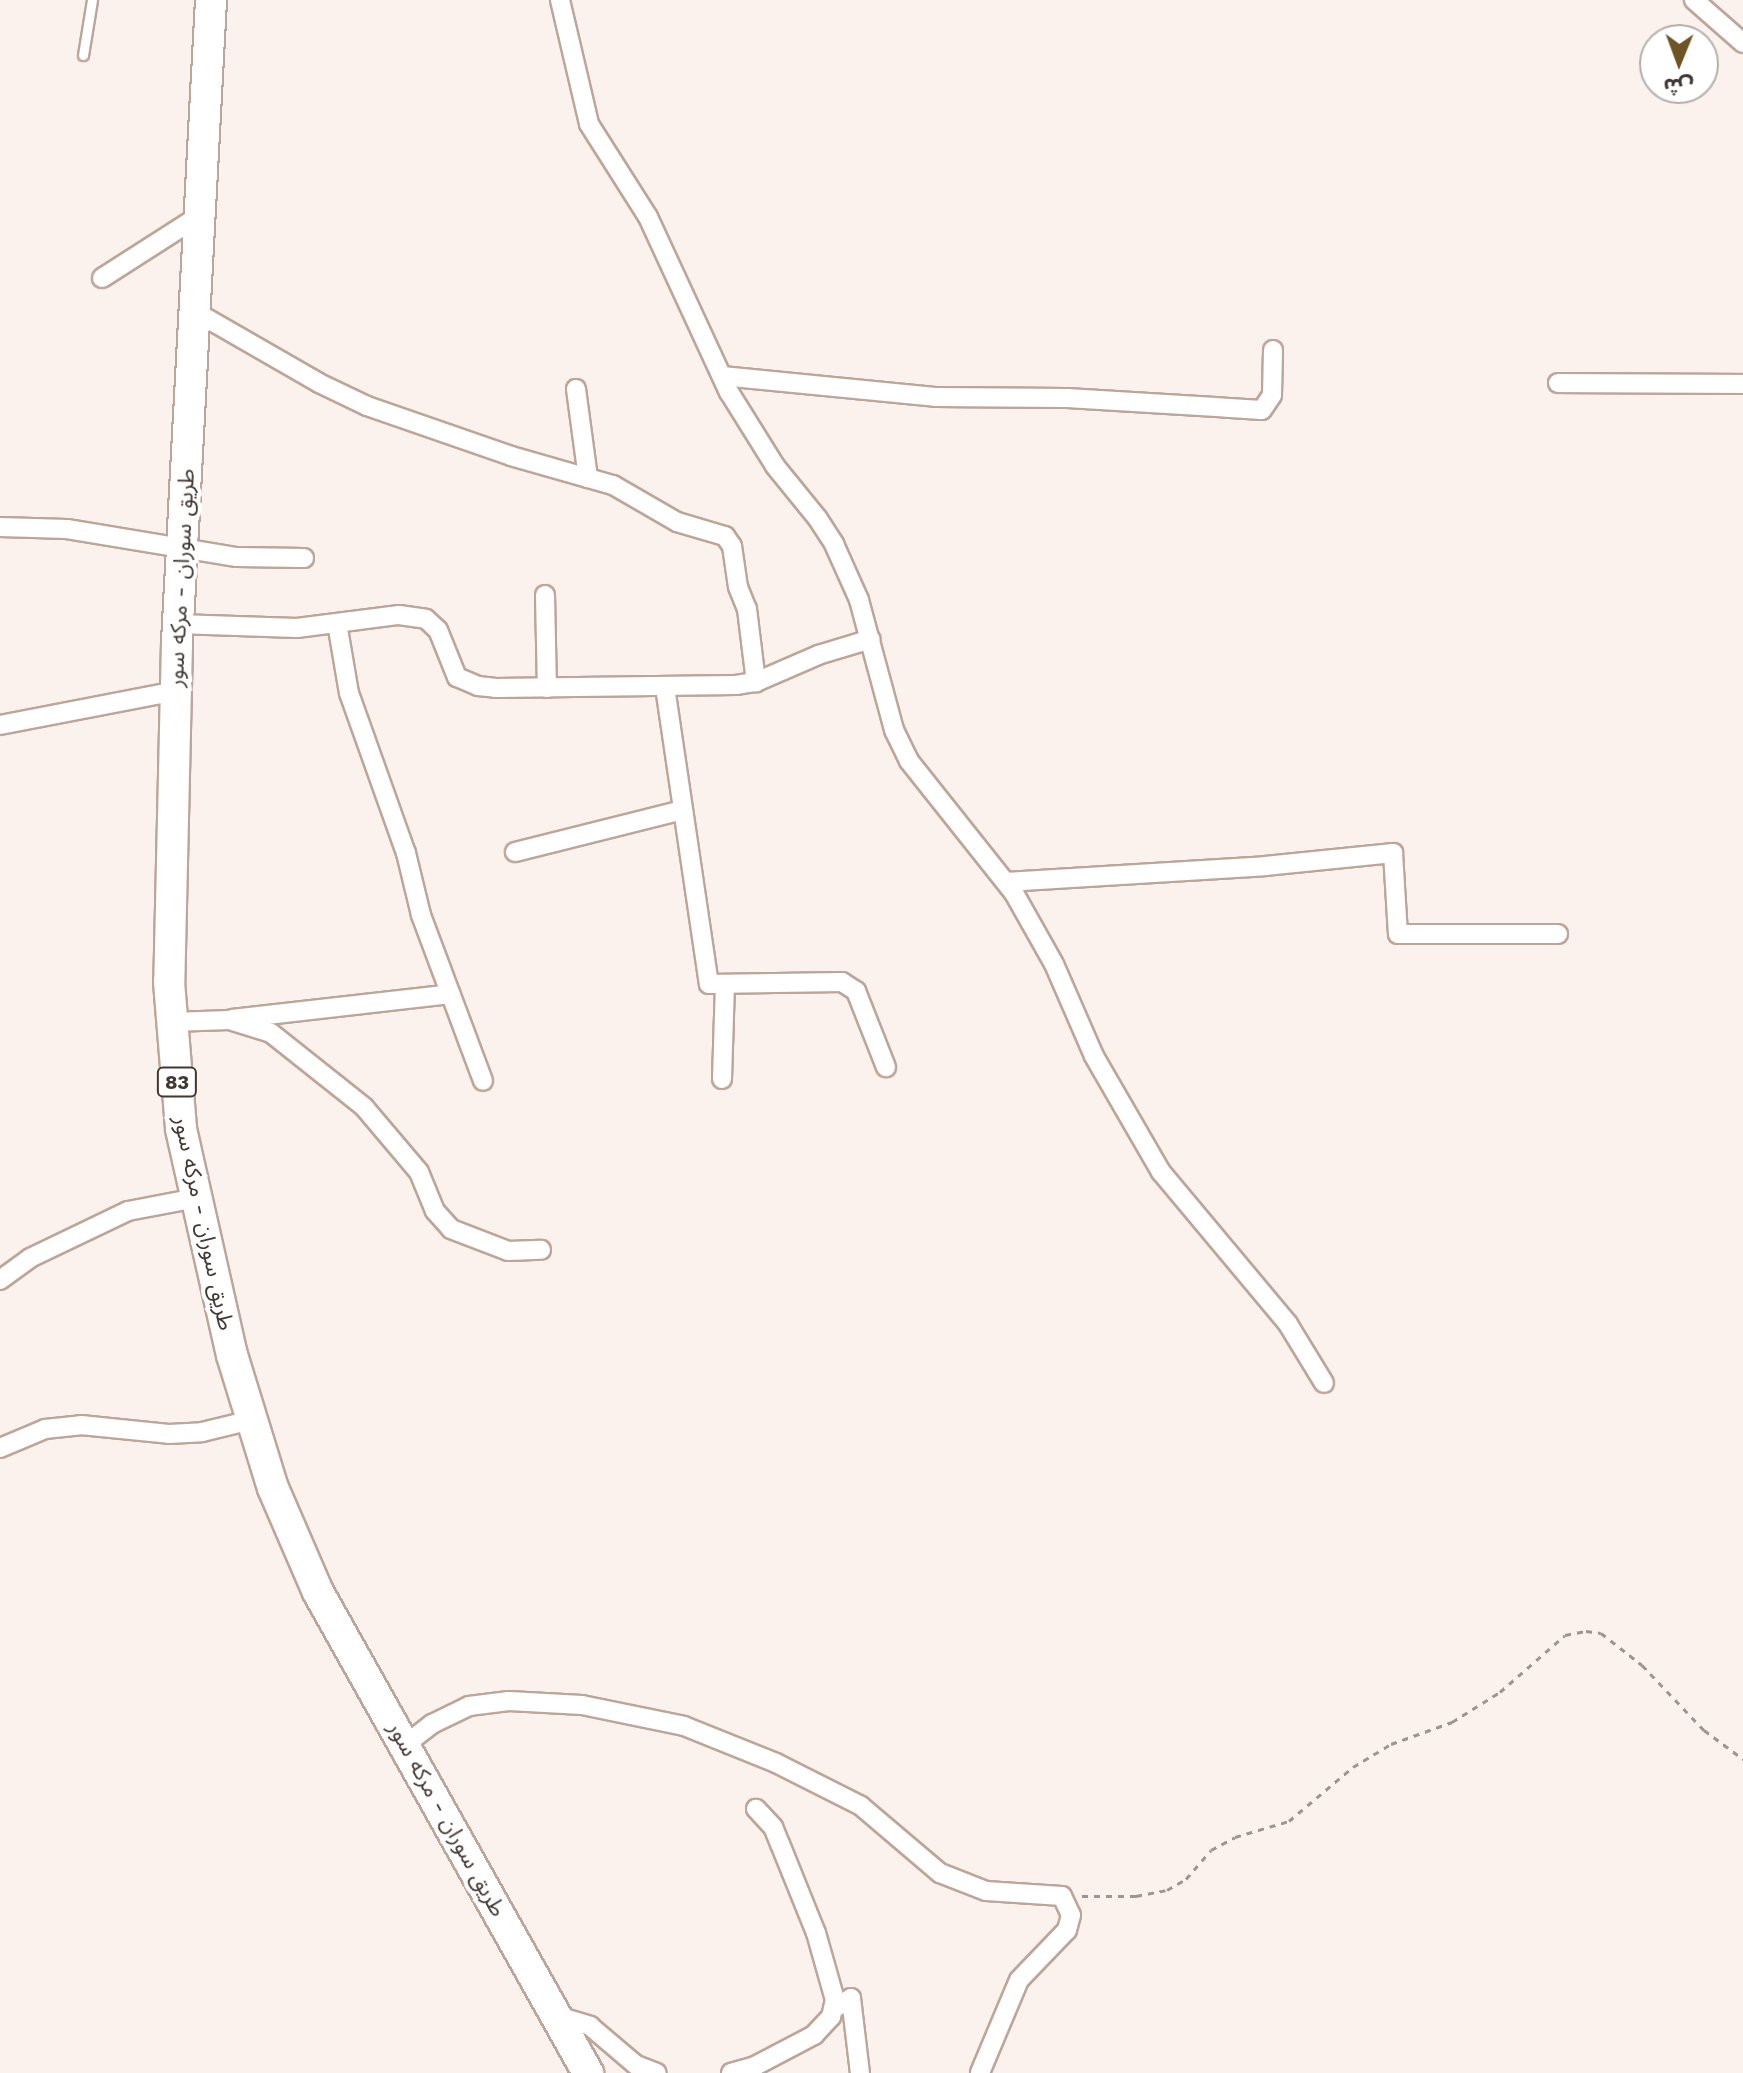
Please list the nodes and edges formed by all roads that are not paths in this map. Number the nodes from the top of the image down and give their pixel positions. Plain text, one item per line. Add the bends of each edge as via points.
1 (92, 0) edge
2 (211, 0) edge
3 (560, 0) edge
4 (1694, 0) edge
5 (1743, 43) edge
6 (83, 55) dead end
7 (199, 216) junction
8 (102, 278) dead end
9 (194, 311) junction
10 (1273, 350) dead end
11 (722, 376) junction
12 (1558, 383) dead end
13 (1743, 384) edge
14 (576, 389) dead end
15 (588, 478) junction
16 (0, 527) edge
17 (181, 548) junction
18 (304, 558) dead end
19 (545, 595) dead end
20 (337, 623) junction
21 (177, 624) junction
22 (871, 639) junction
23 (756, 682) junction
24 (665, 687) junction
25 (547, 688) junction
26 (176, 691) junction
27 (0, 725) edge
28 (682, 810) junction
29 (515, 852) dead end
30 (1006, 882) junction
31 (1558, 934) dead end
32 (725, 984) junction
33 (451, 994) junction
34 (229, 1020) junction
35 (172, 1022) junction
36 (886, 1067) dead end
37 (722, 1079) dead end
38 (483, 1081) dead end
39 (196, 1198) junction
40 (541, 1250) dead end
41 (0, 1280) edge
42 (1324, 1383) dead end
43 (252, 1420) junction
44 (0, 1448) edge
45 (405, 1745) junction
46 (756, 1809) dead end
47 (833, 2009) junction
48 (558, 2016) junction
49 (574, 2073) edge
50 (588, 2073) edge
51 (657, 2073) edge
52 (731, 2073) edge
53 (860, 2073) edge
54 (980, 2073) edge

1 - 6 lane
2 - 7 main road, طريق سوران - مركه سور / 83
3 - 11 street via 589,124 648,217
4 - 5 street
7 - 8 street
7 - 9 main road, طريق سوران - مركه سور / 83
9 - 15 street via 367,406
9 - 17 main road, طريق سوران - مركه سور / 83
10 - 11 street via 1272,395 1262,410 1067,398 935,397
11 - 22 street via 775,466 834,544
12 - 13 street
14 - 15 street
15 - 23 street via 635,495 677,522 725,536 747,609
16 - 17 street via 67,529
17 - 18 street via 237,557
17 - 21 main road, طريق سوران - مركه سور / 83
19 - 25 street
20 - 21 street via 297,628
20 - 25 street via 399,615 426,619 438,630 457,677 478,686
20 - 33 street via 349,693
21 - 26 main road, طريق سوران - مركه سور / 83
22 - 23 street
22 - 30 street via 894,730 909,761
23 - 24 street
24 - 25 street
24 - 28 street
26 - 27 street
26 - 35 main road, طريق سوران - مركه سور / 83
28 - 29 street
28 - 32 street via 709,984
30 - 31 street via 1250,868 1393,853 1398,934
30 - 42 street via 1054,964 1094,1056 1161,1172 1288,1324
32 - 36 street via 842,982 856,991
32 - 37 street
33 - 34 street
33 - 38 street
34 - 35 street
34 - 40 street via 271,1033 364,1107 419,1172 435,1211 451,1229 508,1251
35 - 39 main road, طريق سوران - مركه سور / 83 via 181,1129
39 - 41 street via 116,1216 30,1258
39 - 43 main road, طريق سوران - مركه سور / 83
43 - 44 street via 169,1434 57,1427
43 - 45 main road, طريق سوران - مركه سور / 83 via 273,1488 318,1592
45 - 48 main road, طريق سوران - مركه سور / 83
45 - 54 street via 469,1706 509,1701 582,1705 684,1726 861,1806 940,1873 986,1891 1062,1896 1071,1915 1067,1930 1019,1980
46 - 47 street via 773,1827 816,1933 831,1978
47 - 52 street via 814,2035 765,2062
47 - 53 street via 851,1998
48 - 49 street
48 - 50 main road, طريق سوران - مركه سور / 83
48 - 51 street via 590,2026 636,2065

